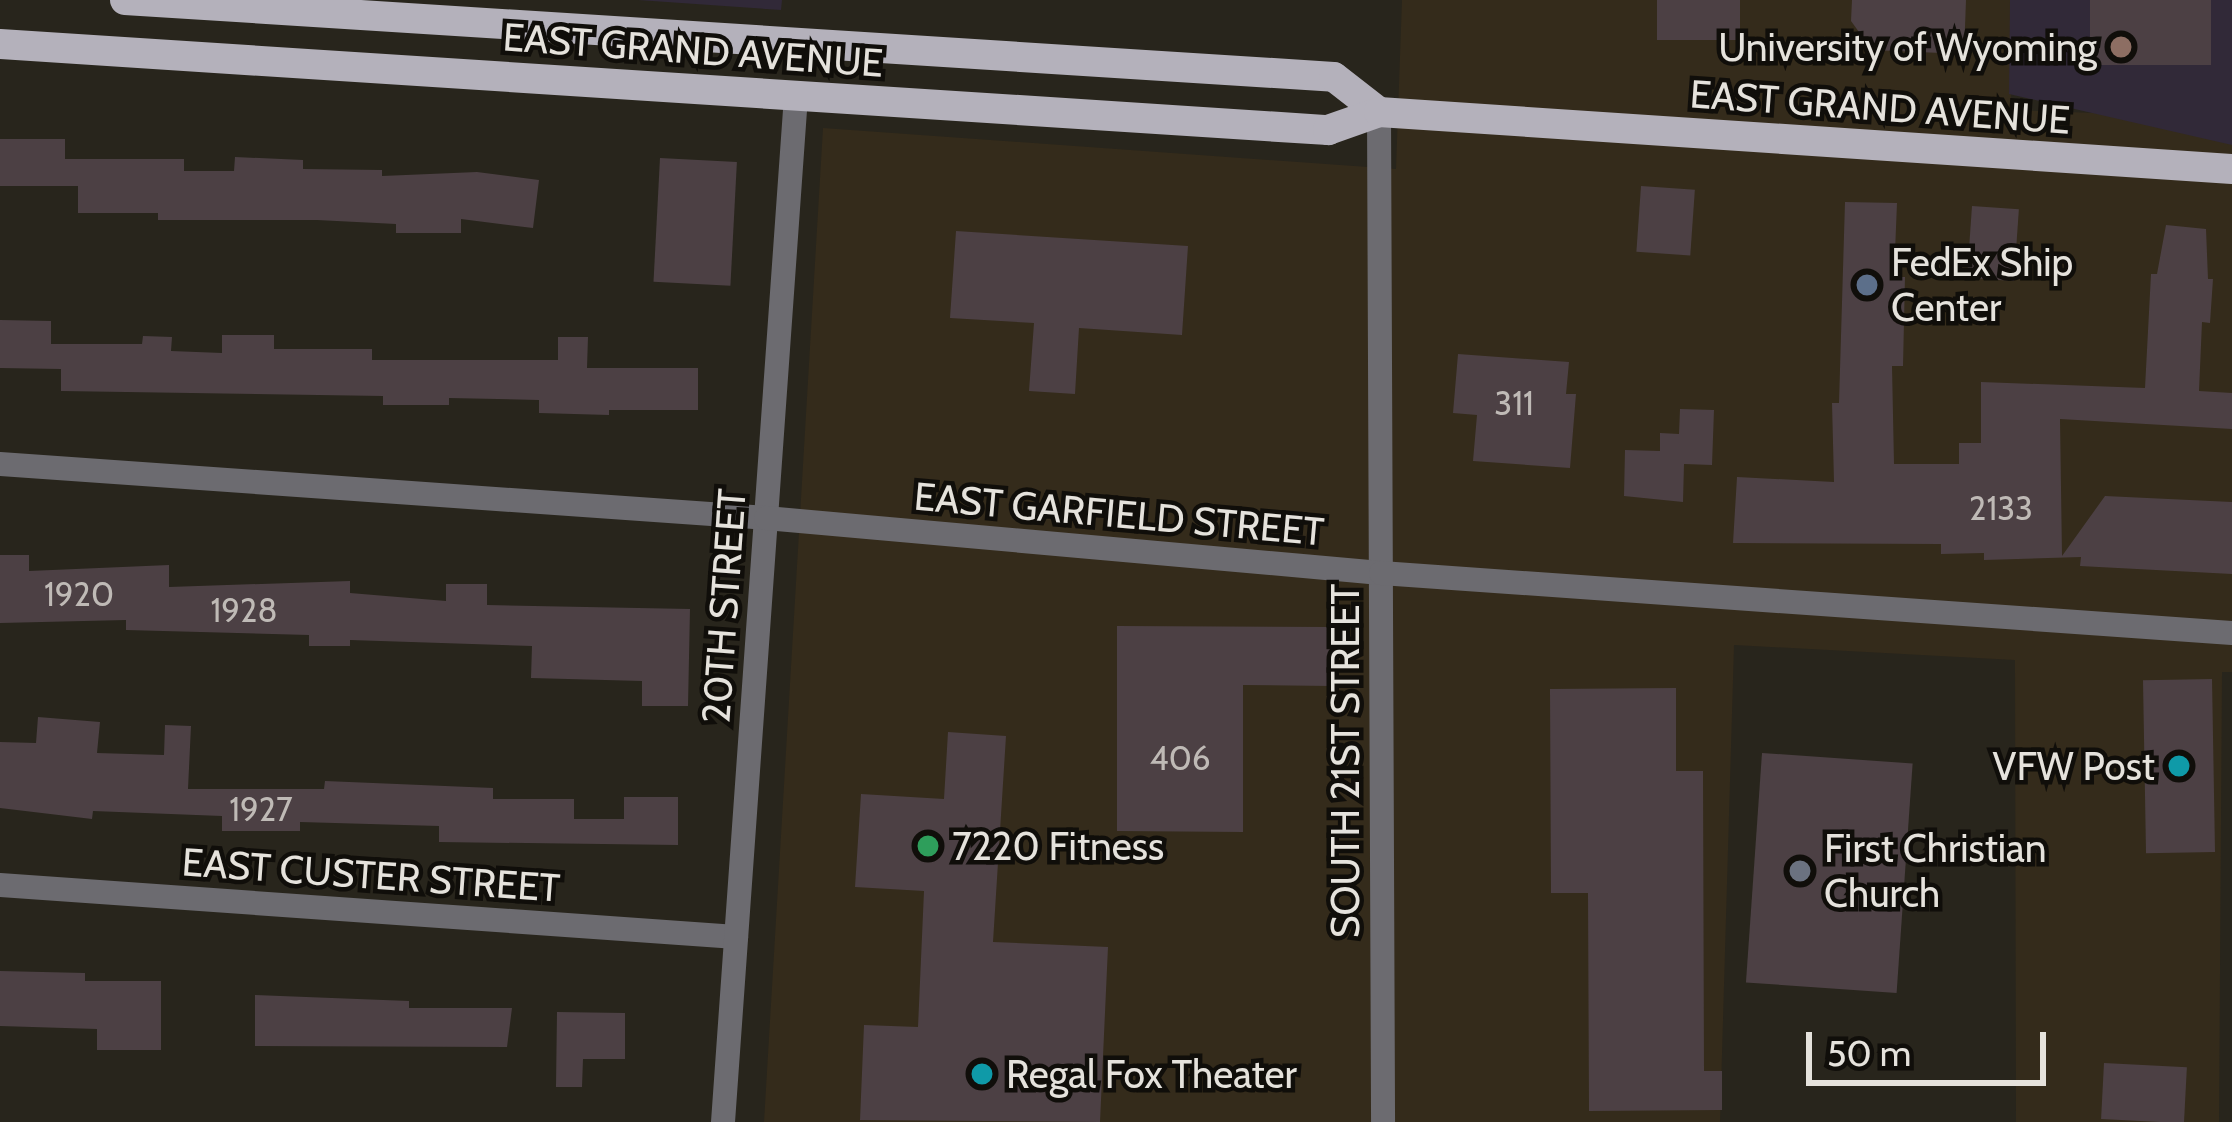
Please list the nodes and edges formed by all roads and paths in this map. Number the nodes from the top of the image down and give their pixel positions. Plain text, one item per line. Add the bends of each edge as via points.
1 (125, 0) edge
2 (0, 44) edge
3 (796, 95) junction
4 (1378, 112) junction
5 (2232, 169) edge
6 (0, 464) edge
7 (766, 518) junction
8 (1381, 573) junction
9 (2232, 633) edge
10 (0, 885) edge
11 (736, 937) junction
12 (723, 1122) edge
13 (1383, 1122) edge

1 - 4 main road, EAST GRAND AVENUE via 1334,77
2 - 3 main road, EAST GRAND AVENUE
3 - 4 main road, EAST GRAND AVENUE via 1328,130
3 - 7 street, 20TH STREET
4 - 5 main road, EAST GRAND AVENUE
4 - 8 street, SOUTH 21ST STREET
6 - 7 street, EAST GARFIELD STREET
7 - 8 street, EAST GARFIELD STREET
7 - 11 street, 20TH STREET
8 - 9 street, EAST GARFIELD STREET
8 - 13 street, SOUTH 21ST STREET
10 - 11 street, EAST CUSTER STREET
11 - 12 street, 20TH STREET

